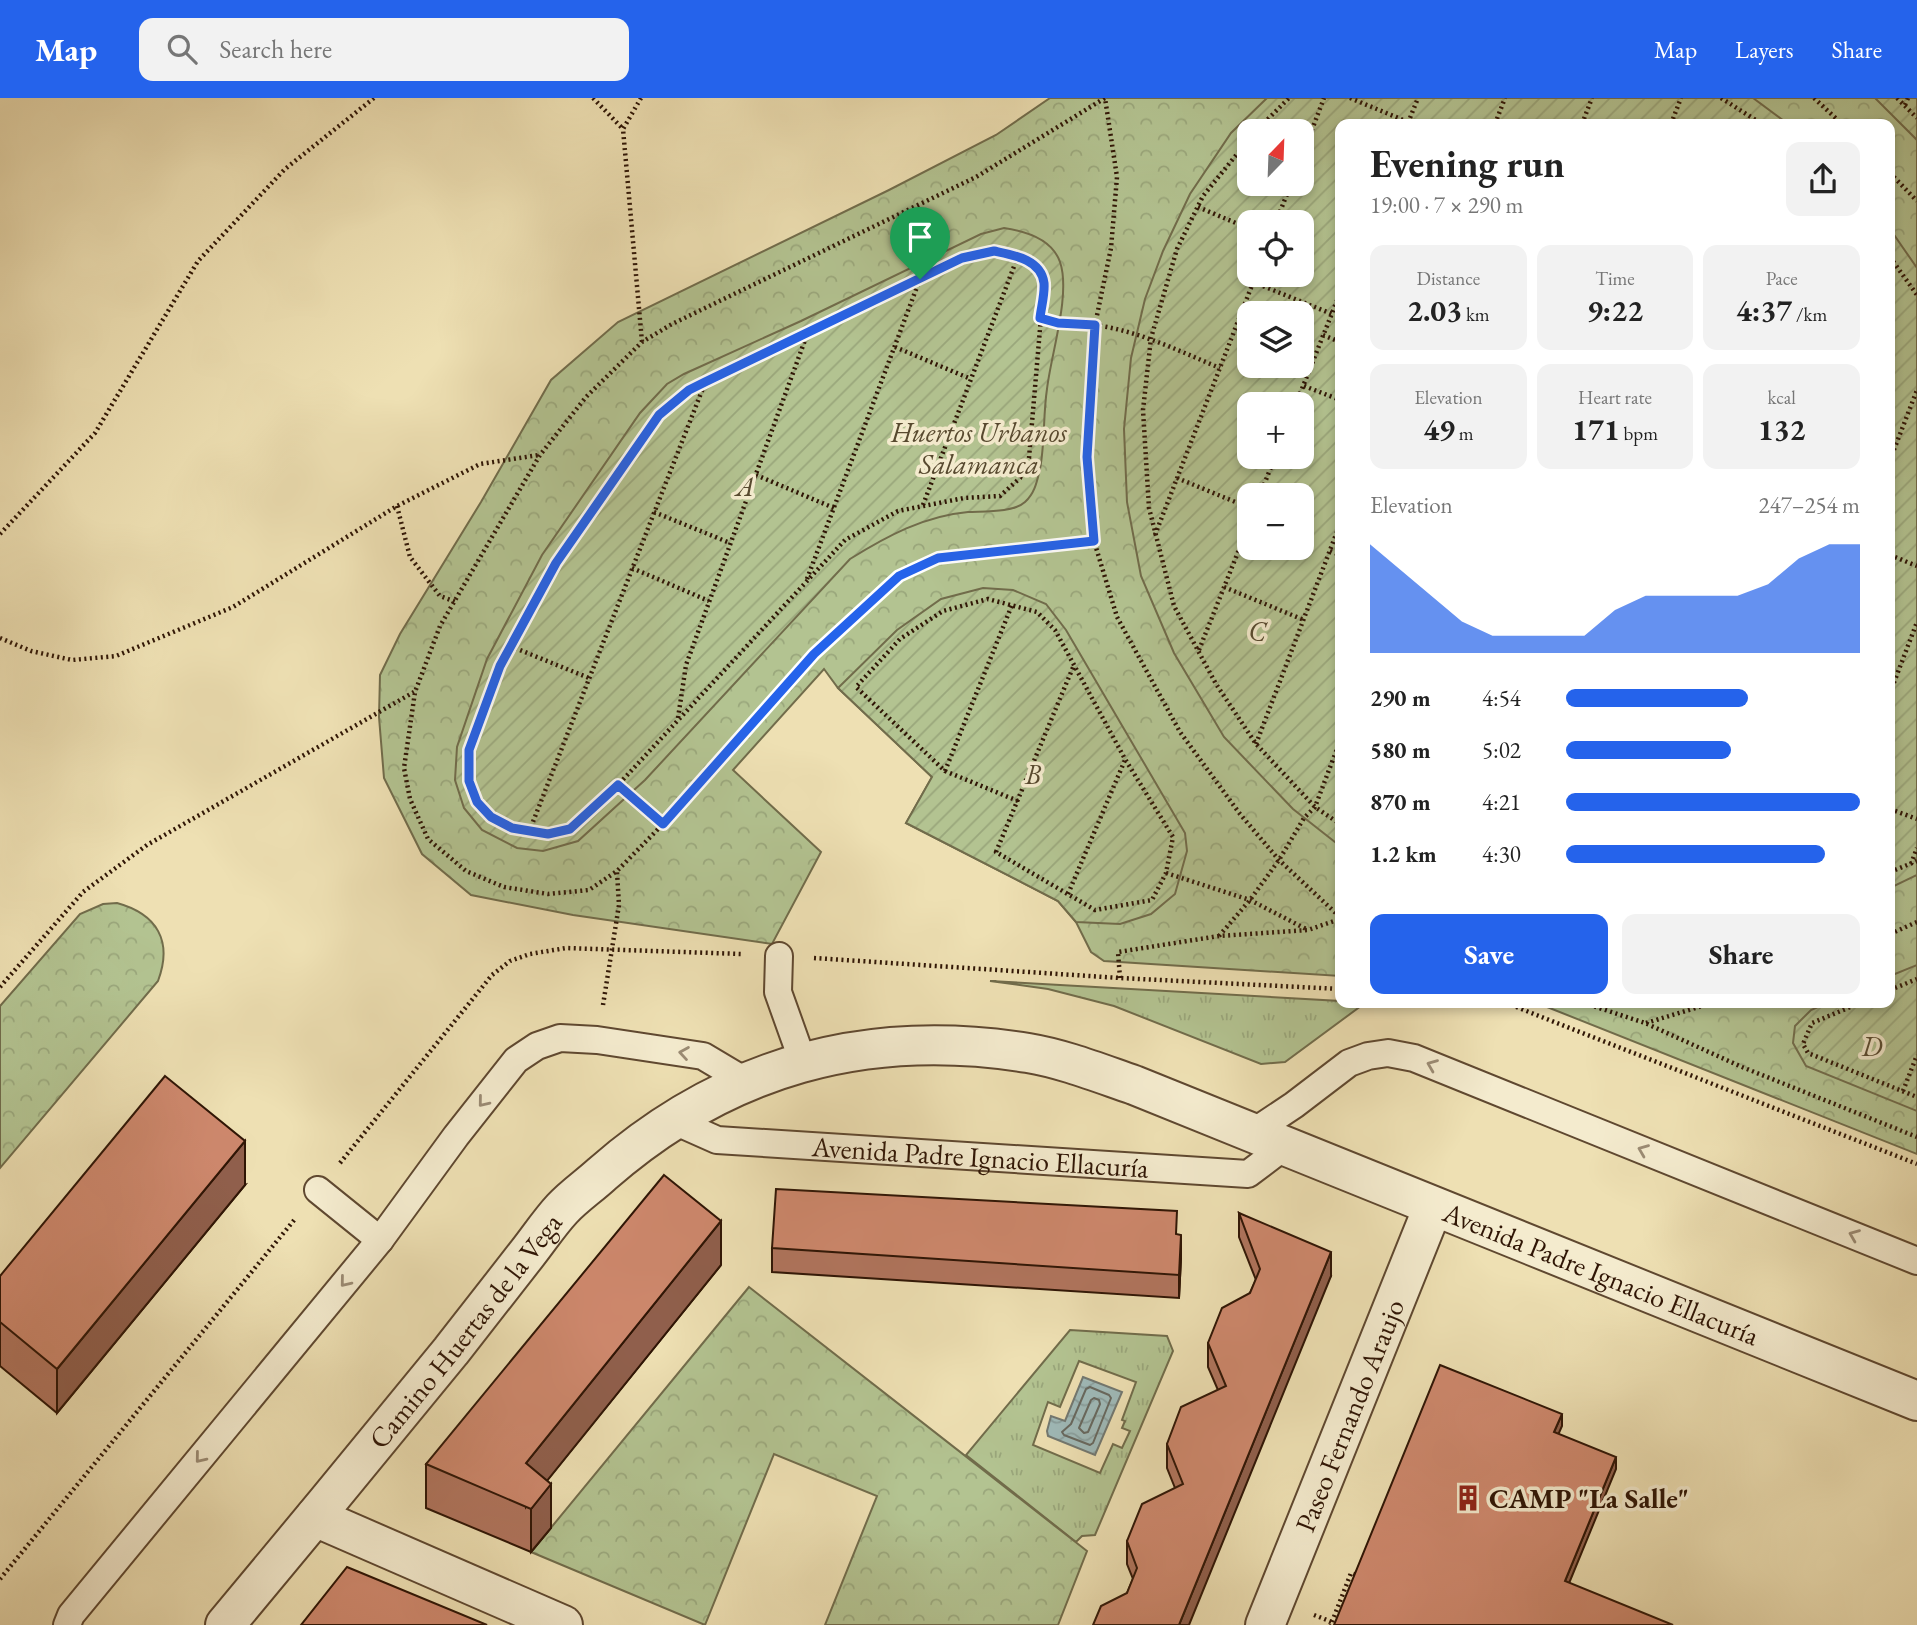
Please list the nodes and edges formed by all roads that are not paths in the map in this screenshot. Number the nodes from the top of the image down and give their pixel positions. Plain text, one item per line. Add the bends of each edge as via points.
1 (779, 956) road end
2 (803, 1062) junction
3 (745, 1081) junction
4 (672, 1120) junction
5 (1269, 1140) junction
6 (318, 1190) road end
7 (1433, 1207) junction
8 (380, 1240) junction
9 (1917, 1261) edge
10 (1917, 1401) edge
11 (315, 1517) junction
12 (67, 1625) edge
13 (225, 1625) edge
14 (563, 1625) edge
15 (1265, 1625) edge

1 - 2 lane via 778,992
2 - 3 street, Avenida Padre Ignacio Ellacuría
2 - 5 street, Avenida Padre Ignacio Ellacuría via 909,1046 970,1046 1030,1053 1134,1085
3 - 4 street, Camino Huertas de la Vega
3 -> 8 lane via 703,1056 597,1040 560,1038 537,1046 516,1060
4 - 5 lane, Avenida Padre Ignacio Ellacuría via 717,1140 1248,1174
4 - 11 street, Camino Huertas de la Vega via 562,1209
5 - 7 street, Avenida Padre Ignacio Ellacuría
9 -> 5 lane via 1414,1058 1388,1053 1349,1063 1294,1105
6 - 8 lane
7 - 10 street, Avenida Padre Ignacio Ellacuría
7 - 15 street, Paseo Fernando Araujo
8 -> 12 lane
11 - 13 street, Camino Huertas de la Vega
11 - 14 street

